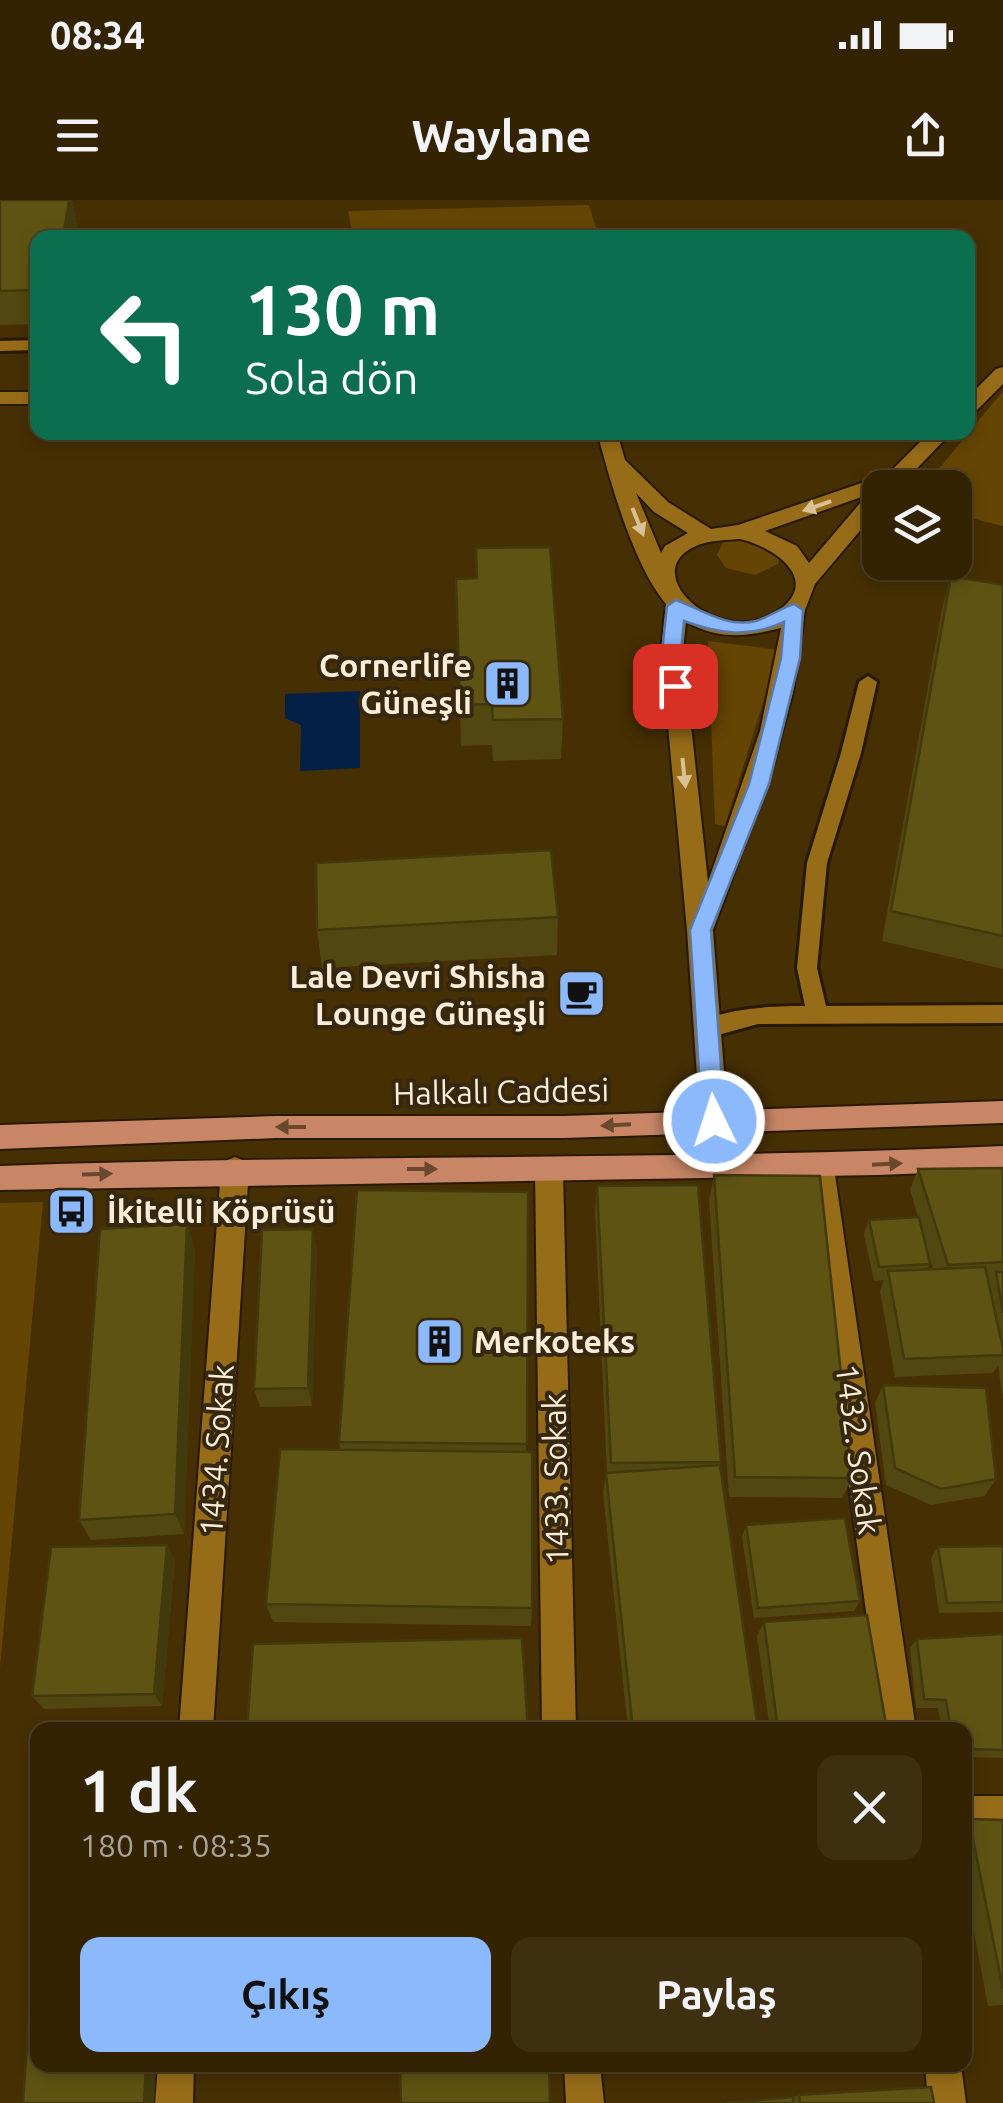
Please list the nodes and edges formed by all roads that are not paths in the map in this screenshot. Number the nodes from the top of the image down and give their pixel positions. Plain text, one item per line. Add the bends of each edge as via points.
1 (30, 345) edge
2 (0, 346) edge
3 (1000, 379) edge
4 (0, 398) edge
5 (30, 398) edge
6 (975, 402) edge
7 (610, 440) edge
8 (934, 440) edge
9 (617, 462) junction
10 (903, 470) edge
11 (862, 494) edge
12 (862, 515) edge
13 (740, 532) junction
14 (706, 534) junction
15 (807, 580) junction
16 (662, 582) junction
17 (676, 606) junction
18 (794, 610) junction
19 (868, 682) dead end
20 (700, 930) junction
21 (817, 1014) junction
22 (1003, 1014) edge
23 (708, 1028) junction
24 (1003, 1112) edge
25 (714, 1121) junction
26 (0, 1137) edge
27 (1003, 1158) edge
28 (820, 1168) junction
29 (235, 1169) junction
30 (549, 1169) junction
31 (0, 1178) edge
32 (197, 1722) edge
33 (559, 1722) edge
34 (897, 1722) edge
35 (972, 1813) edge
36 (1003, 1813) edge
37 (176, 2072) edge
38 (583, 2072) edge
39 (943, 2072) edge
40 (174, 2103) edge
41 (585, 2103) edge
42 (948, 2103) edge

1 - 2 lane
3 - 6 street
4 - 5 street
7 - 9 street
8 - 10 street
9 - 14 street via 661,507
9 -> 16 street
11 -> 13 street
12 - 15 street
13 - 14 street
13 - 15 street via 778,544
14 - 16 street via 672,552
15 - 18 street
16 - 17 street
17 - 18 street via 693,618 736,628 758,627
17 -> 20 street via 672,652
18 - 20 street via 790,658 759,784
19 - 21 lane via 817,863 807,968
20 - 23 street
21 - 22 lane
21 - 23 lane via 758,1015
23 - 25 street
24 - 25 main road, Halkalı Caddesi
25 -> 26 main road, Halkalı Caddesi
28 -> 27 main road
28 - 30 main road
28 - 34 street, 1432. Sokak
29 -> 30 main road
31 -> 29 main road
29 - 32 street, 1434. Sokak
30 - 33 street, 1433. Sokak
35 - 36 street
37 - 40 street
38 - 41 street
39 - 42 street

